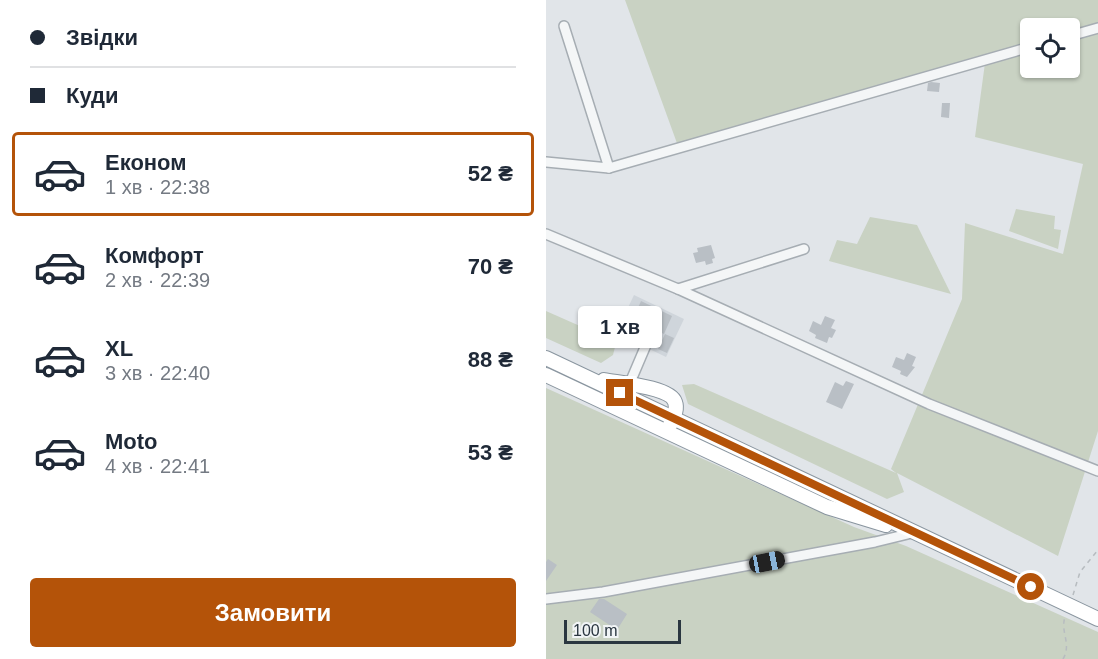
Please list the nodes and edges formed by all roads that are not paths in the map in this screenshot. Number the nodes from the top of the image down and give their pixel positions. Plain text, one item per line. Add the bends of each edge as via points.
1 (564, 26) dead end
2 (1098, 28) edge
3 (1080, 33) edge
4 (1020, 50) edge
5 (546, 162) edge
6 (609, 168) junction
7 (546, 234) edge
8 (804, 249) dead end
9 (678, 289) junction
10 (649, 338) dead end
11 (546, 358) edge
12 (546, 375) edge
13 (585, 376) junction
14 (629, 385) junction
15 (673, 418) junction
16 (666, 432) junction
17 (1098, 471) edge
18 (912, 533) junction
19 (933, 540) junction
20 (546, 599) edge
21 (1098, 619) edge

1 - 6 street
2 - 3 street
4 - 6 street
5 - 6 street
7 - 9 street
8 - 9 street
9 - 17 street via 929,404
10 - 14 street
11 - 13 highway
12 - 16 highway
13 - 14 highway
13 - 15 highway
14 - 15 highway via 659,390 672,397 676,409
15 - 16 highway
15 - 19 highway
16 - 18 highway via 827,507
18 - 19 highway
18 - 20 street via 627,588
19 - 21 highway

